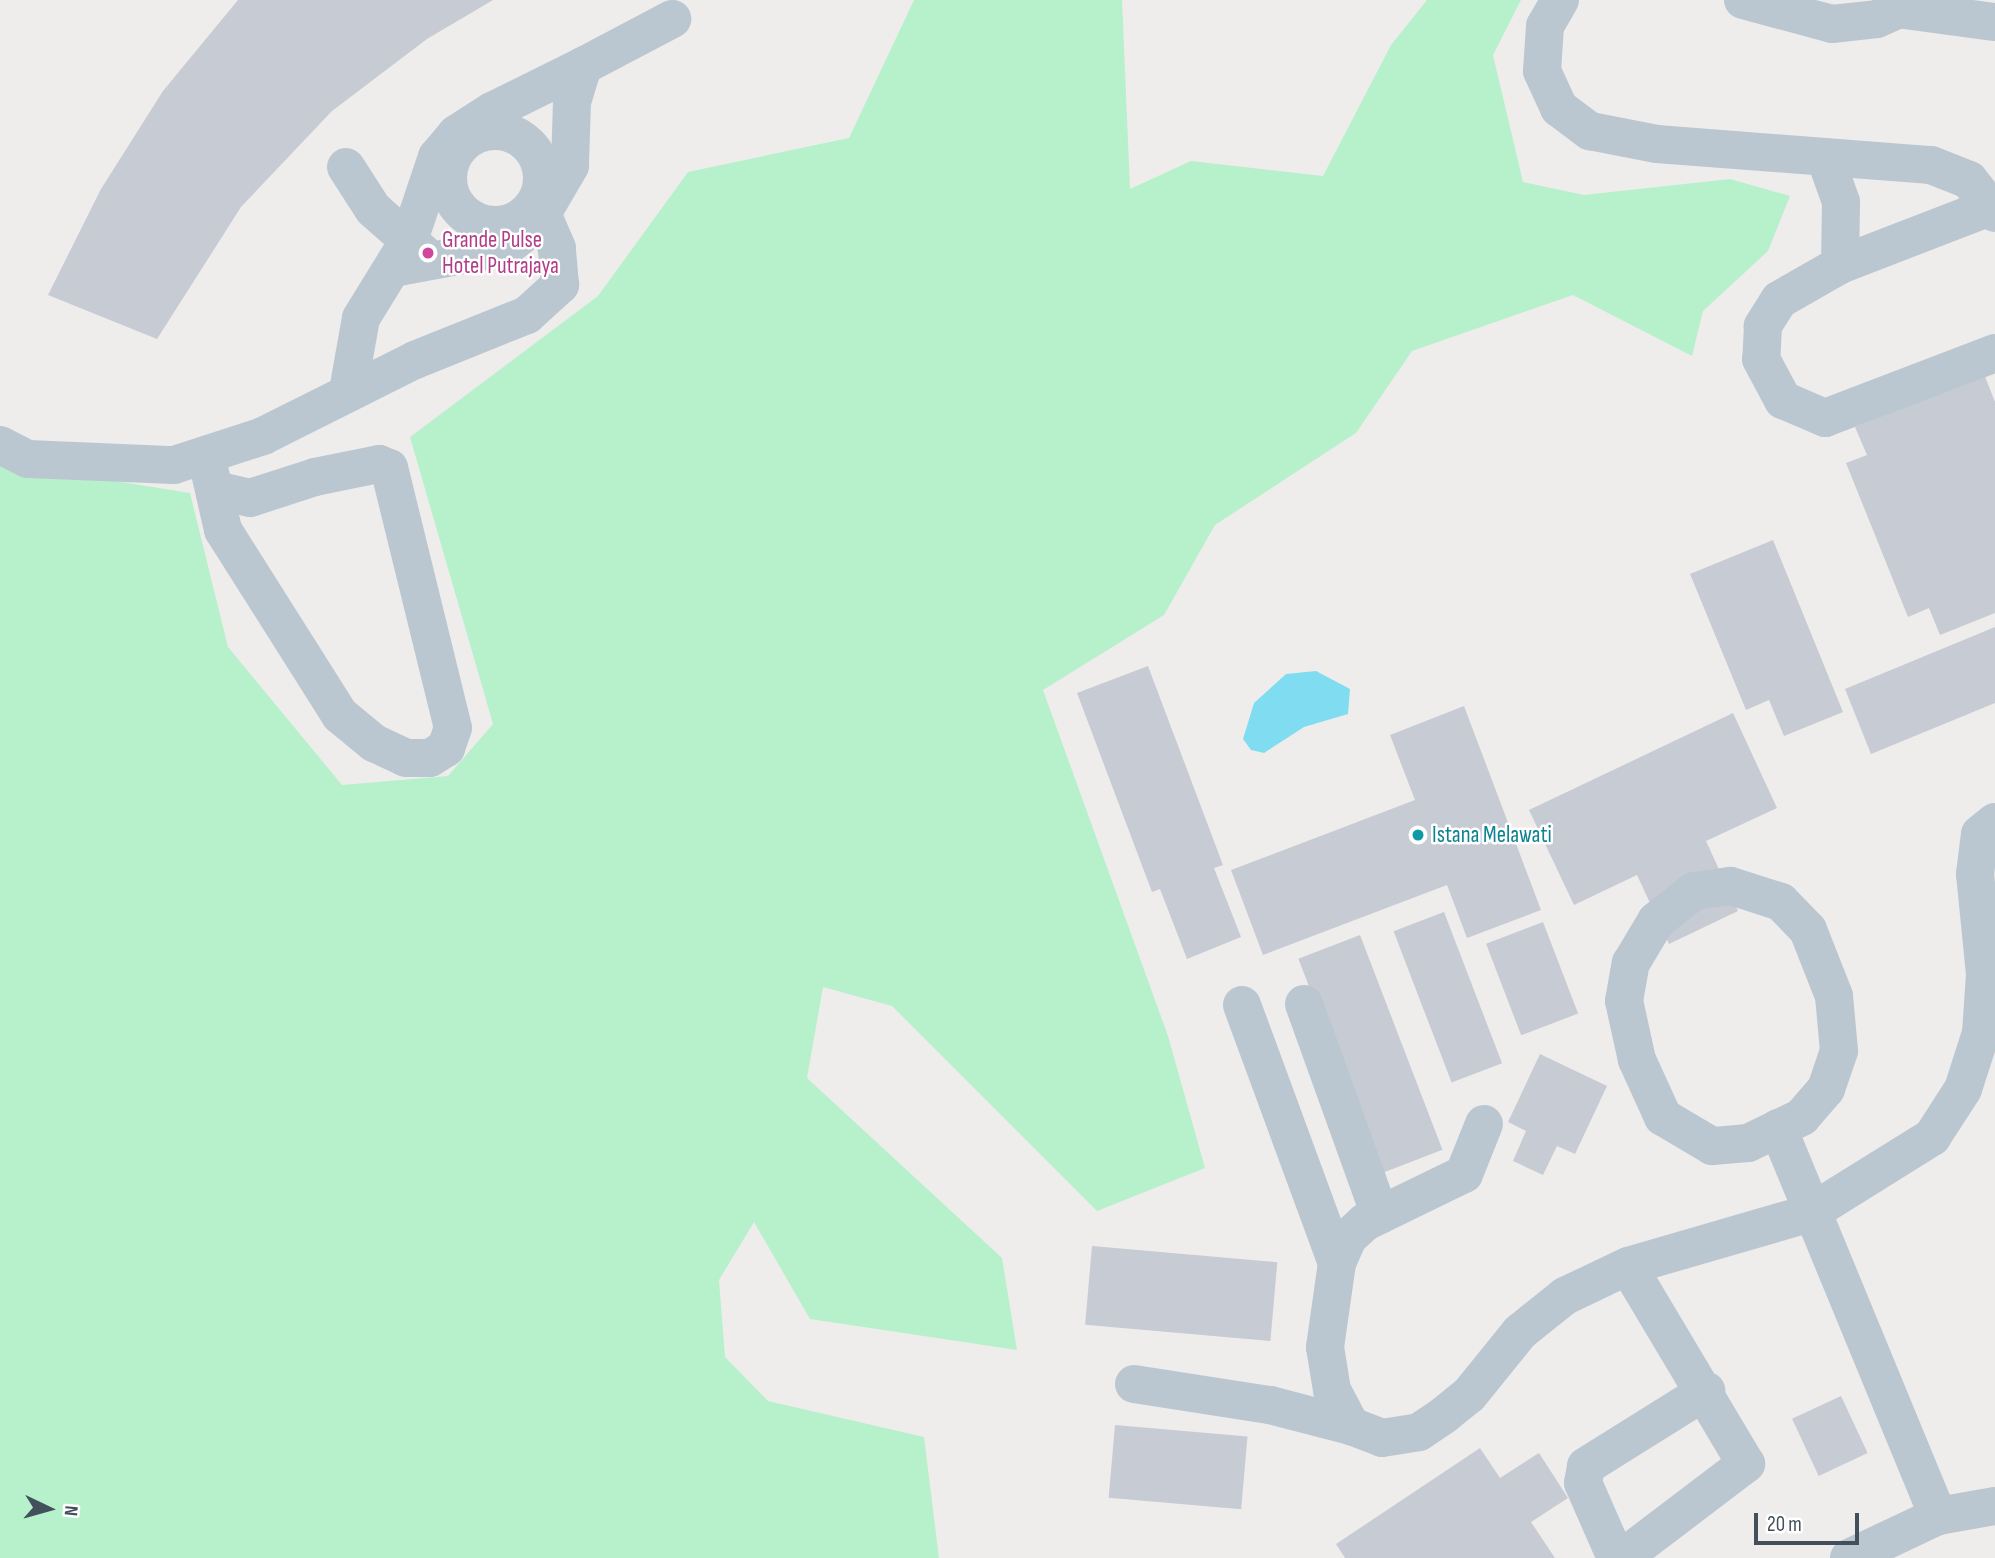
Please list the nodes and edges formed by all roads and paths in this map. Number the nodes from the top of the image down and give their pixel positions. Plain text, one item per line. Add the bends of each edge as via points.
1 (1560, 0) edge
2 (1743, 0) edge
3 (1906, 3) edge
4 (673, 19) dead end
5 (1995, 22) edge
6 (583, 66) junction
7 (1825, 157) junction
8 (346, 167) dead end
9 (537, 202) dead end
10 (1993, 210) edge
11 (409, 255) junction
12 (1840, 265) junction
13 (1995, 353) edge
14 (348, 391) junction
15 (0, 445) edge
16 (211, 472) junction
17 (1995, 822) edge
18 (1304, 1004) dead end
19 (1242, 1005) dead end
20 (1484, 1124) dead end
21 (1778, 1128) junction
22 (1811, 1213) junction
23 (1380, 1216) junction
24 (1337, 1263) junction
25 (1629, 1266) junction
26 (1134, 1384) dead end
27 (1706, 1391) junction
28 (1351, 1426) junction
29 (1995, 1506) edge
30 (1938, 1516) junction
31 (1616, 1558) edge
32 (1622, 1558) edge
33 (1849, 1558) edge

1 - 7 lane via 1545,26 1542,71 1549,91 1573,121 1608,136 1657,144
2 - 3 lane via 1832,24
3 - 5 lane
4 - 6 lane
6 - 11 lane via 456,134 437,157
6 - 11 lane via 572,101 570,166 536,224 507,247
7 - 10 lane via 1931,165 1969,180
7 - 12 lane via 1841,202
8 - 11 lane
9 - 14 lane, bridge via 557,248 560,285 527,315
10 - 12 lane
11 - 14 lane via 361,318
12 - 13 lane via 1779,300 1763,326 1761,359 1783,400 1804,414 1825,418
14 - 16 lane via 263,436
15 - 16 lane via 28,459 174,465
16 - 16 lane via 223,530 340,715 374,743 406,758 430,758 446,748 453,728 389,468 379,464 315,477 250,498
17 - 22 lane via 1980,834 1975,874 1985,974 1981,1033 1963,1089 1932,1138
18 - 23 lane
19 - 24 lane
20 - 23 lane via 1464,1174
21 - 21 lane via 1731,1146 1693,1140 1663,1117 1637,1060 1624,1002 1631,963 1656,921 1694,891 1731,886 1781,902 1808,930 1822,960 1839,1024 1834,1072 1815,1104
21 - 22 lane
22 - 25 lane
22 - 30 lane
23 - 24 lane via 1348,1238
24 - 28 lane via 1325,1347 1332,1390
25 - 27 lane
25 - 28 lane via 1547,1311 1489,1366 1469,1395 1419,1432 1382,1438
26 - 28 lane via 1270,1405
27 - 31 lane via 1586,1466 1583,1483
27 - 32 lane via 1746,1464
29 - 30 lane
30 - 33 lane

